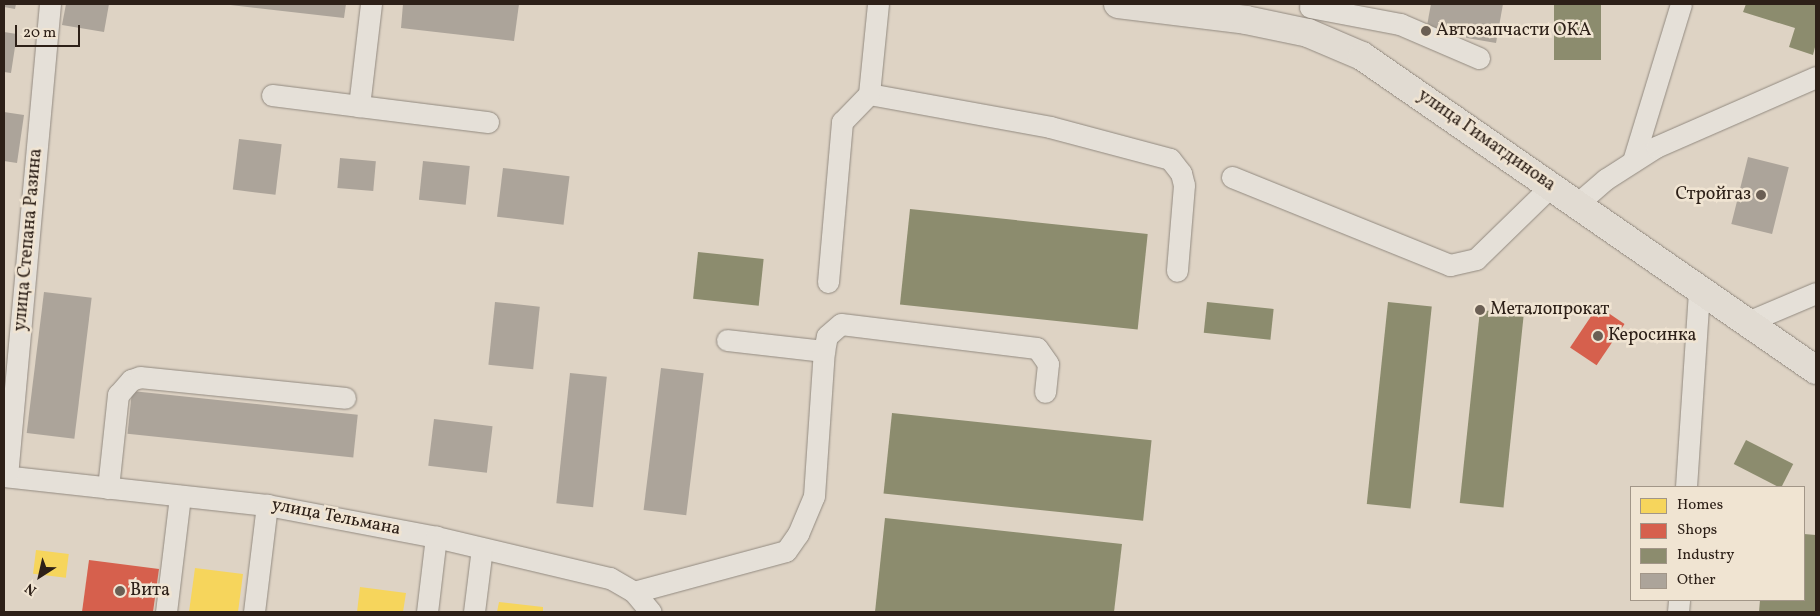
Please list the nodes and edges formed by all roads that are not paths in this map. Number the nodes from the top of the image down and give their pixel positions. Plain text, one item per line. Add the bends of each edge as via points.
1 (50, 4) edge
2 (371, 4) edge
3 (878, 4) edge
4 (1118, 4) edge
5 (1681, 4) edge
6 (1310, 15) edge
7 (1479, 58) dead end
8 (1816, 77) edge
9 (869, 94) junction
10 (272, 95) dead end
11 (359, 106) junction
12 (488, 122) dead end
13 (1633, 161) junction
14 (1232, 177) dead end
15 (1551, 186) junction
16 (1577, 204) junction
17 (1177, 271) dead end
18 (828, 282) dead end
19 (1699, 290) junction
20 (1816, 293) edge
21 (1745, 323) junction
22 (727, 340) dead end
23 (824, 351) junction
24 (1816, 370) edge
25 (1045, 392) dead end
26 (345, 398) dead end
27 (6, 476) edge
28 (1686, 486) edge
29 (108, 488) junction
30 (180, 496) junction
31 (267, 505) junction
32 (436, 537) junction
33 (482, 548) junction
34 (634, 592) junction
35 (166, 612) edge
36 (254, 612) edge
37 (427, 612) edge
38 (474, 612) edge
39 (651, 612) edge

1 - 27 street, улица Степана Разина
2 - 11 street
3 - 9 street
4 - 6 main road, улица Гиматдинова via 1246,20
5 - 13 street
6 - 7 street via 1400,24
6 - 15 main road, улица Гиматдинова via 1362,56
8 - 13 street via 1656,147
9 - 17 street via 1050,127 1170,159 1182,173 1184,185
9 - 18 street via 842,122
10 - 11 street
11 - 12 street
13 - 16 street
14 - 15 street via 1450,265 1476,259
15 - 16 main road, улица Гиматдинова
16 - 19 main road, улица Гиматдинова
19 - 21 main road, улица Гиматдинова
19 - 28 street
20 - 21 street
21 - 24 main road, улица Гиматдинова
22 - 23 street
23 - 25 street via 827,336 841,324 1022,344 1037,348 1044,355 1048,364
23 - 34 street via 814,496 801,528 786,551
26 - 29 street via 140,376 130,380 118,395
27 - 29 street, улица Тельмана
29 - 30 street, улица Тельмана
30 - 31 street, улица Тельмана
30 - 35 street
31 - 32 street, улица Тельмана
31 - 36 street
32 - 33 street, улица Тельмана
32 - 37 street
33 - 34 street, улица Тельмана via 610,578
33 - 38 street
34 - 39 street, улица Тельмана

